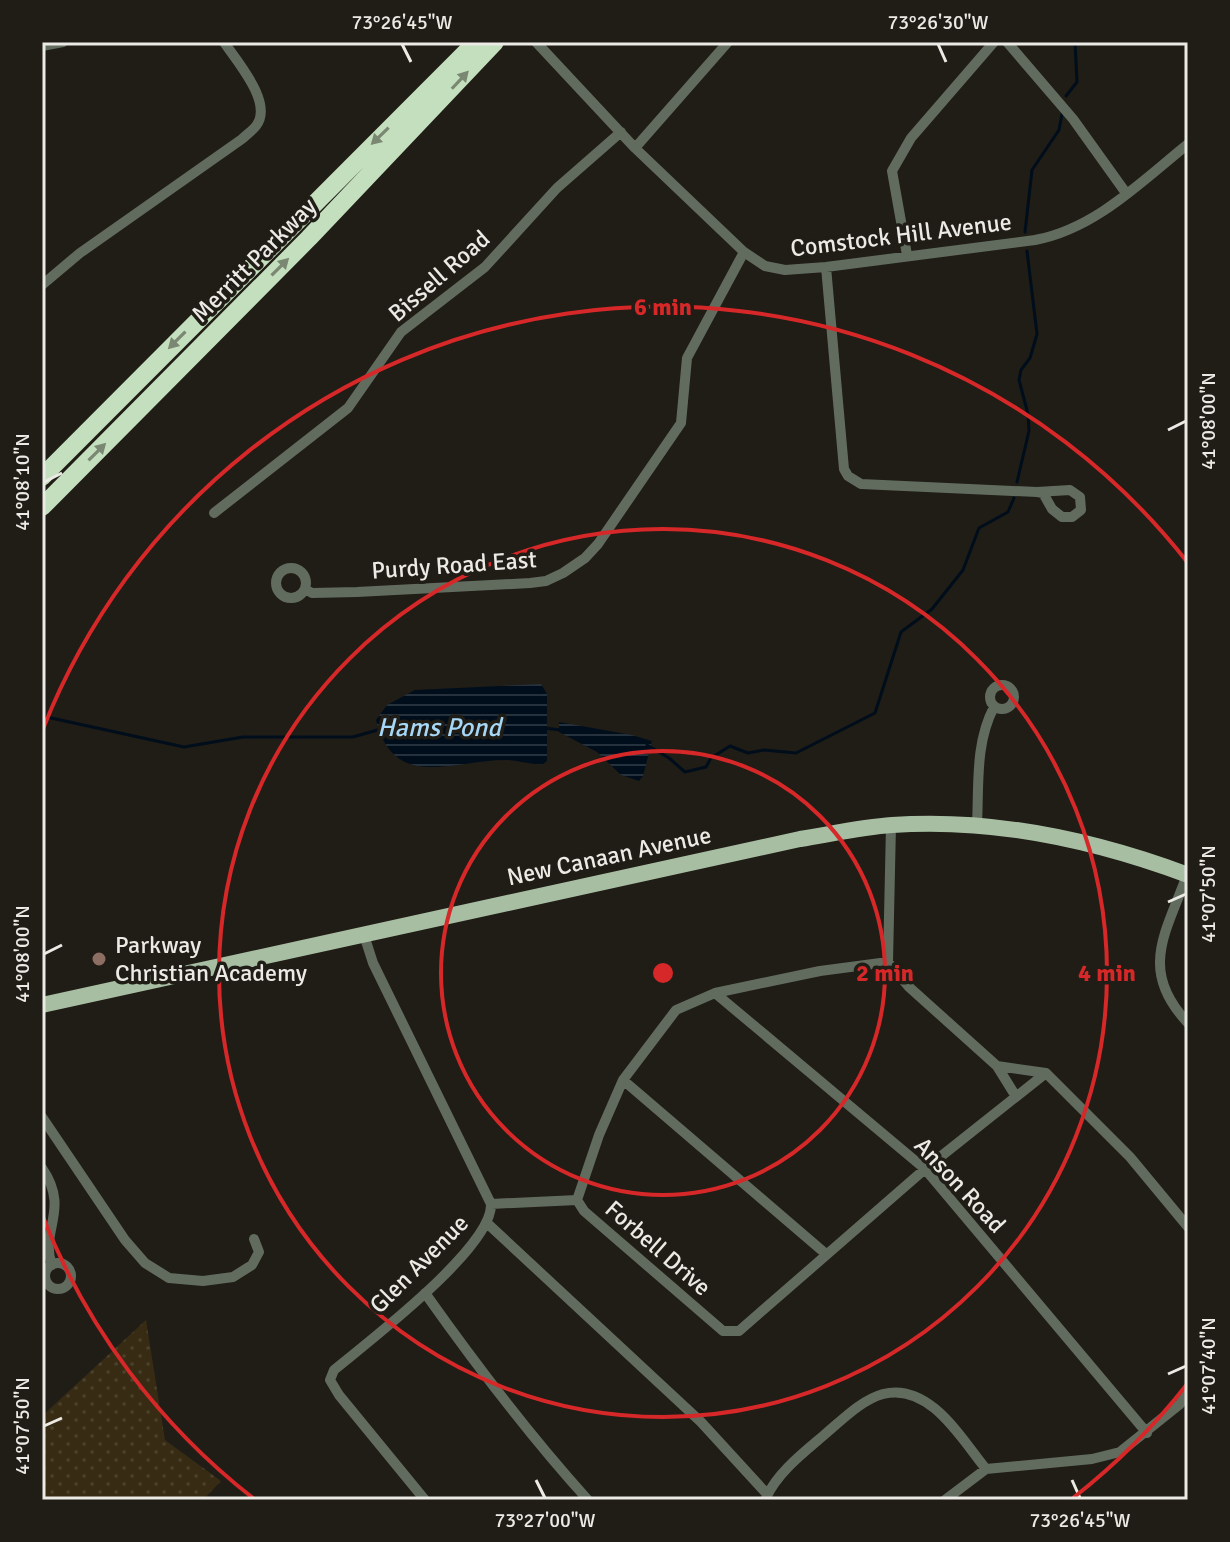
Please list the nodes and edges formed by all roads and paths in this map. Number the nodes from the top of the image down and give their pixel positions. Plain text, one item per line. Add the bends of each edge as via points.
1 (63, 42) edge
2 (224, 42) edge
3 (476, 42) edge
4 (495, 42) edge
5 (728, 42) edge
6 (994, 42) edge
7 (1007, 42) edge
8 (538, 44) edge
9 (42, 46) edge
10 (621, 132) junction
11 (1188, 144) edge
12 (635, 148) junction
13 (1126, 193) junction
14 (744, 252) junction
15 (907, 255) junction
16 (826, 267) junction
17 (42, 285) edge
18 (42, 477) edge
19 (1037, 492) dead end
20 (42, 507) edge
21 (214, 513) dead end
22 (305, 589) dead end
23 (994, 707) dead end
24 (891, 825) junction
25 (977, 825) junction
26 (1188, 875) edge
27 (364, 935) junction
28 (888, 962) junction
29 (715, 993) junction
30 (42, 1005) edge
31 (1188, 1023) edge
32 (997, 1066) junction
33 (1046, 1073) junction
34 (623, 1080) junction
35 (1015, 1095) junction
36 (42, 1117) edge
37 (42, 1168) edge
38 (925, 1169) junction
39 (577, 1200) junction
40 (491, 1204) junction
41 (488, 1224) junction
42 (1188, 1227) edge
43 (254, 1239) dead end
44 (826, 1254) junction
45 (52, 1265) dead end
46 (425, 1293) junction
47 (1188, 1391) edge
48 (1147, 1433) junction
49 (986, 1469) junction
50 (766, 1497) edge
51 (425, 1500) edge
52 (588, 1500) edge
53 (945, 1500) edge

1 - 9 street
2 - 17 street via 257,92 262,111 258,125
3 -> 18 highway, Merritt Parkway
20 -> 4 highway, Merritt Parkway
5 - 12 street
6 - 15 street via 911,138 892,171
7 - 13 street via 1073,119
8 - 10 street, Comstock Hill Avenue
10 - 12 street, Comstock Hill Avenue
10 - 21 street, Bissell Road via 557,188 485,267 401,332 348,408
11 - 13 street, Comstock Hill Avenue
12 - 14 street, Comstock Hill Avenue
13 - 15 street, Comstock Hill Avenue via 1080,225 1050,237
14 - 16 street, Comstock Hill Avenue via 765,266 785,270
14 - 22 street, Purdy Road East via 687,358 681,423 598,544 573,567 530,583 357,592
15 - 16 street, Comstock Hill Avenue
16 - 19 street via 848,476 861,484
23 - 25 street via 980,747
24 - 25 main road, New Canaan Avenue
24 - 27 main road, New Canaan Avenue via 800,839
24 - 28 street
25 - 26 main road, New Canaan Avenue via 1097,845
26 - 31 street via 1158,961 1161,982
27 - 30 main road, New Canaan Avenue
27 - 40 street, Glen Avenue
28 - 29 street, Forbell Drive
28 - 32 street
29 - 34 street, Forbell Drive via 676,1010
29 - 38 street, Anson Road
32 - 33 street
32 - 35 street
33 - 35 street, Forbell Drive
33 - 42 street via 1130,1157
34 - 39 street, Forbell Drive
34 - 44 street
35 - 38 street, Forbell Drive
36 - 43 street via 125,1240 145,1263 169,1278 233,1277 252,1265 259,1252
37 - 45 street via 55,1199
38 - 44 street, Forbell Drive
38 - 48 street, Anson Road
39 - 40 street
39 - 44 street, Forbell Drive via 723,1331 739,1331
40 - 41 street, Glen Avenue
41 - 46 street, Glen Avenue
41 - 50 street via 701,1422
46 - 51 street, Glen Avenue via 334,1370 330,1380
46 - 52 street via 496,1390
47 - 48 street
48 - 49 street via 1120,1452 1092,1459
49 - 50 street via 930,1404 898,1392 867,1401 794,1460
49 - 53 street

